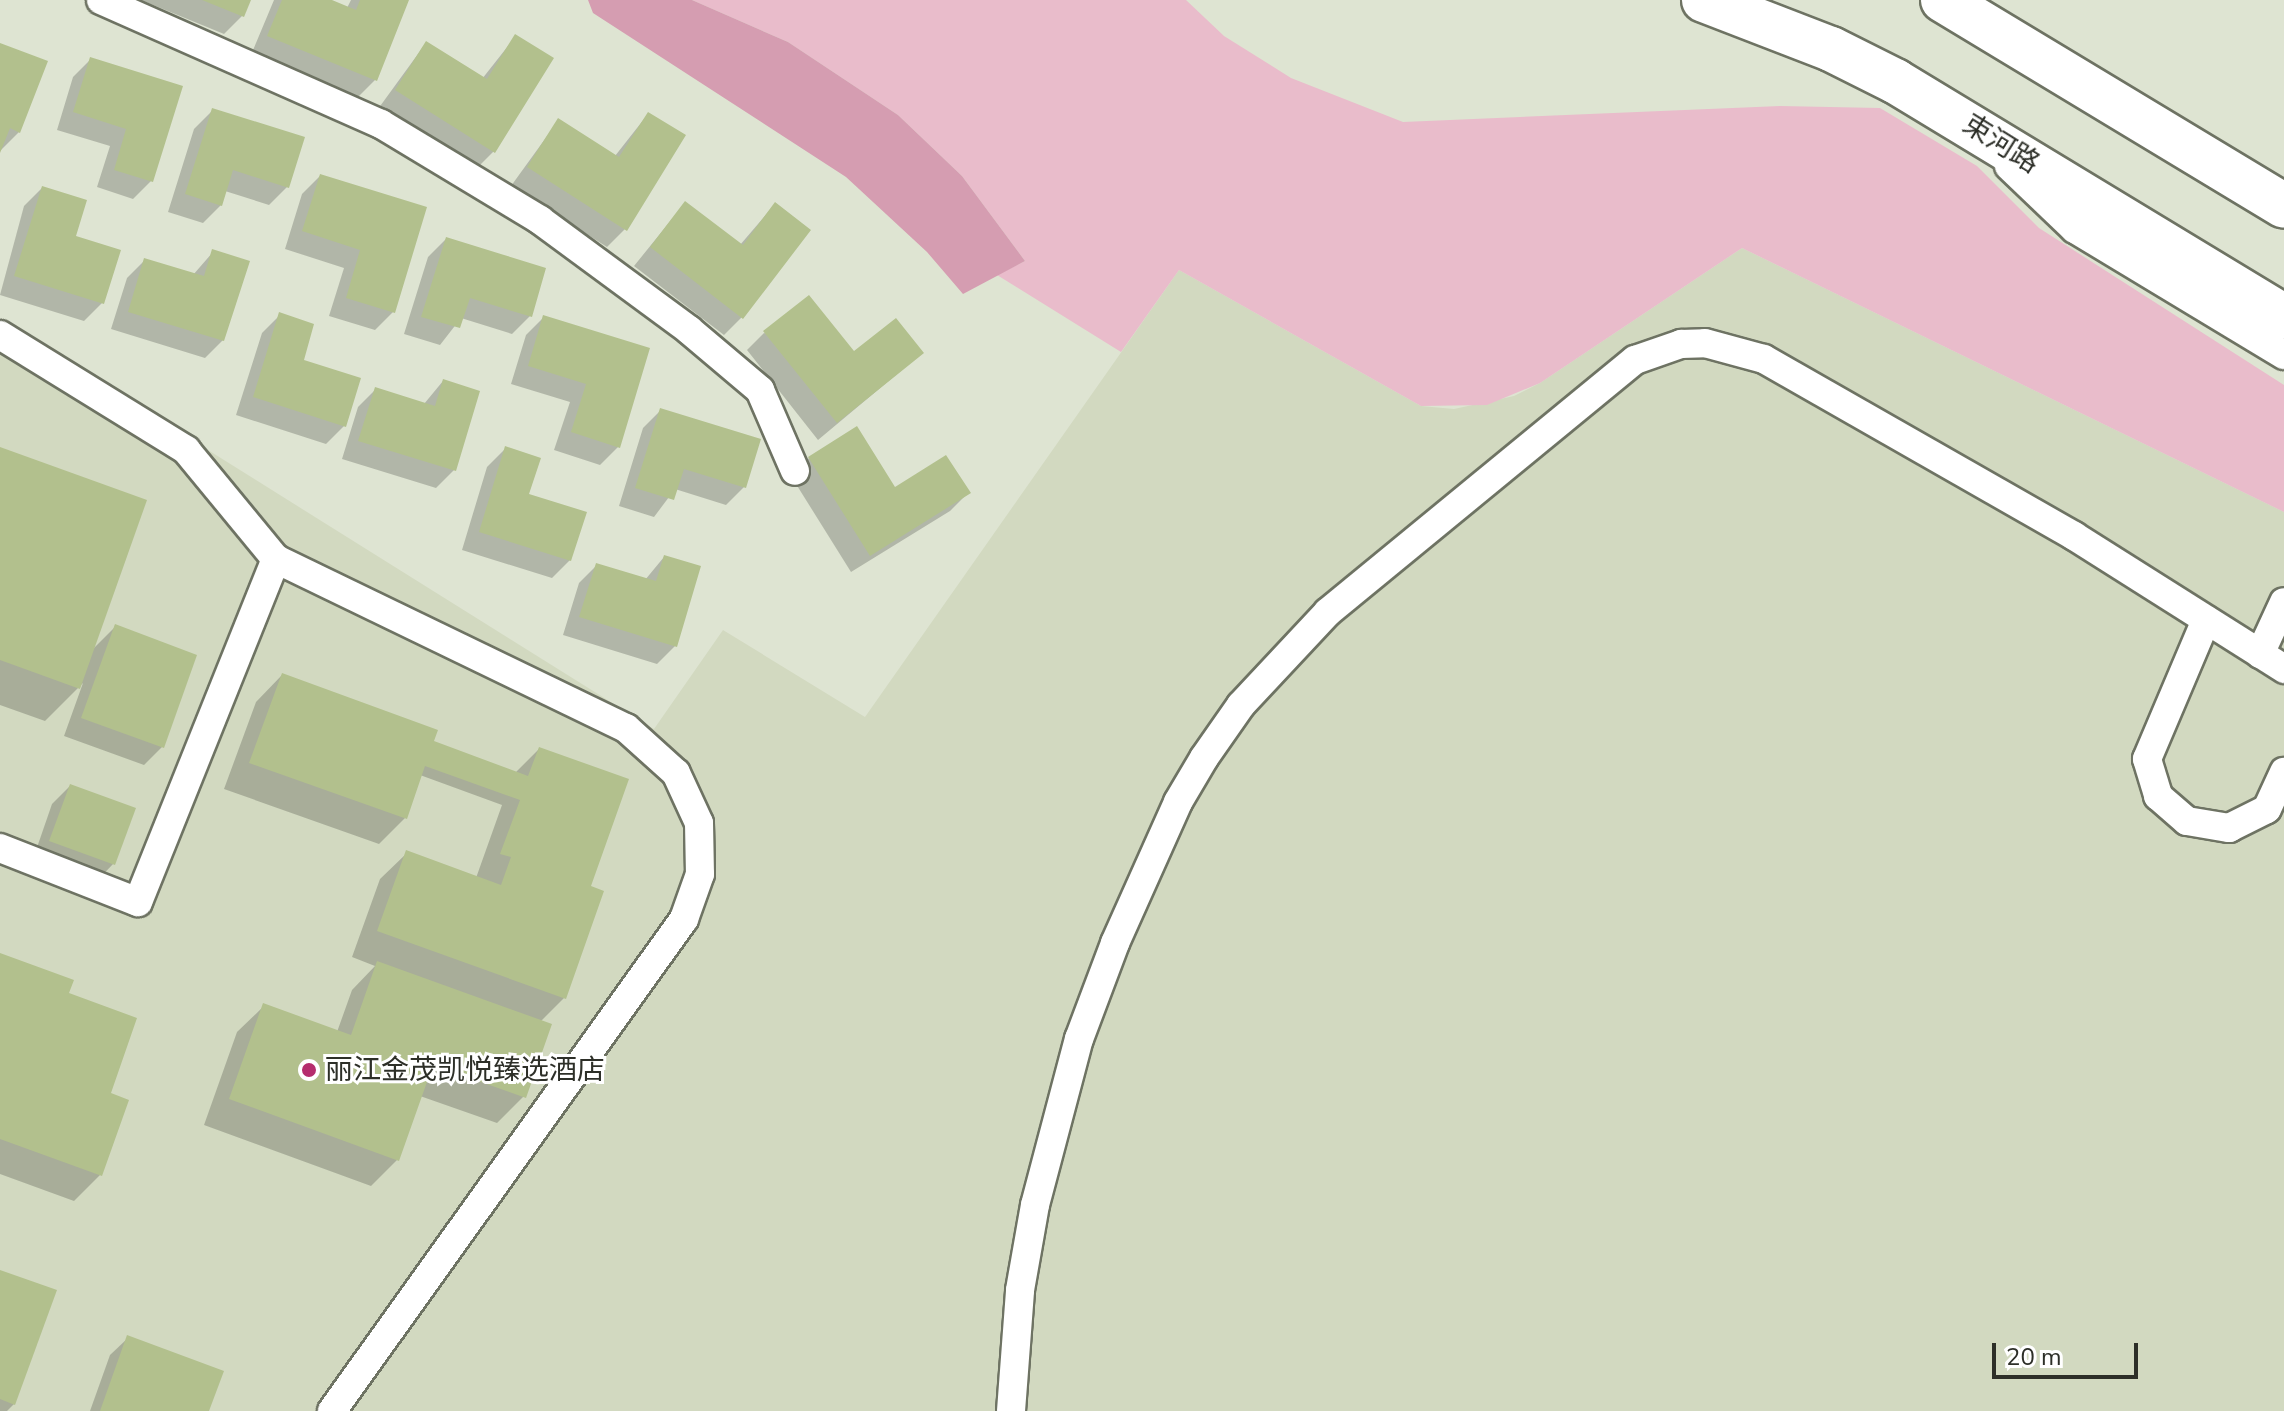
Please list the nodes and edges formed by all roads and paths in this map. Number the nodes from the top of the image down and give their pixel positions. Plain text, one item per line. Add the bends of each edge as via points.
1 (101, 0) edge
2 (1704, 0) edge
3 (1943, 0) edge
4 (1956, 117) junction
5 (2284, 206) edge
6 (2284, 317) edge
7 (0, 335) edge
8 (2284, 355) edge
9 (795, 471) dead end
10 (276, 559) junction
11 (2284, 602) edge
12 (2206, 620) junction
13 (2272, 661) edge
14 (2284, 772) edge
15 (0, 848) edge
16 (332, 1411) edge
17 (1011, 1411) edge

1 - 9 lane via 381,124 540,220 689,330 760,390
2 - 4 main road, 束河路 via 1831,49
3 - 5 main road
4 - 6 main road, 束河路
4 - 8 lane via 2075,229
7 - 10 lane via 186,450
10 - 15 lane via 138,902
10 - 16 lane via 626,728 676,773 699,823 702,850 700,874 684,919
11 - 13 lane
12 - 13 lane
12 - 14 lane via 2147,759 2158,796 2187,821 2229,828 2267,809
12 - 17 lane via 2074,536 1764,359 1705,343 1681,344 1635,360 1328,612 1265,676 1204,758 1121,928 1079,1039 1020,1290

